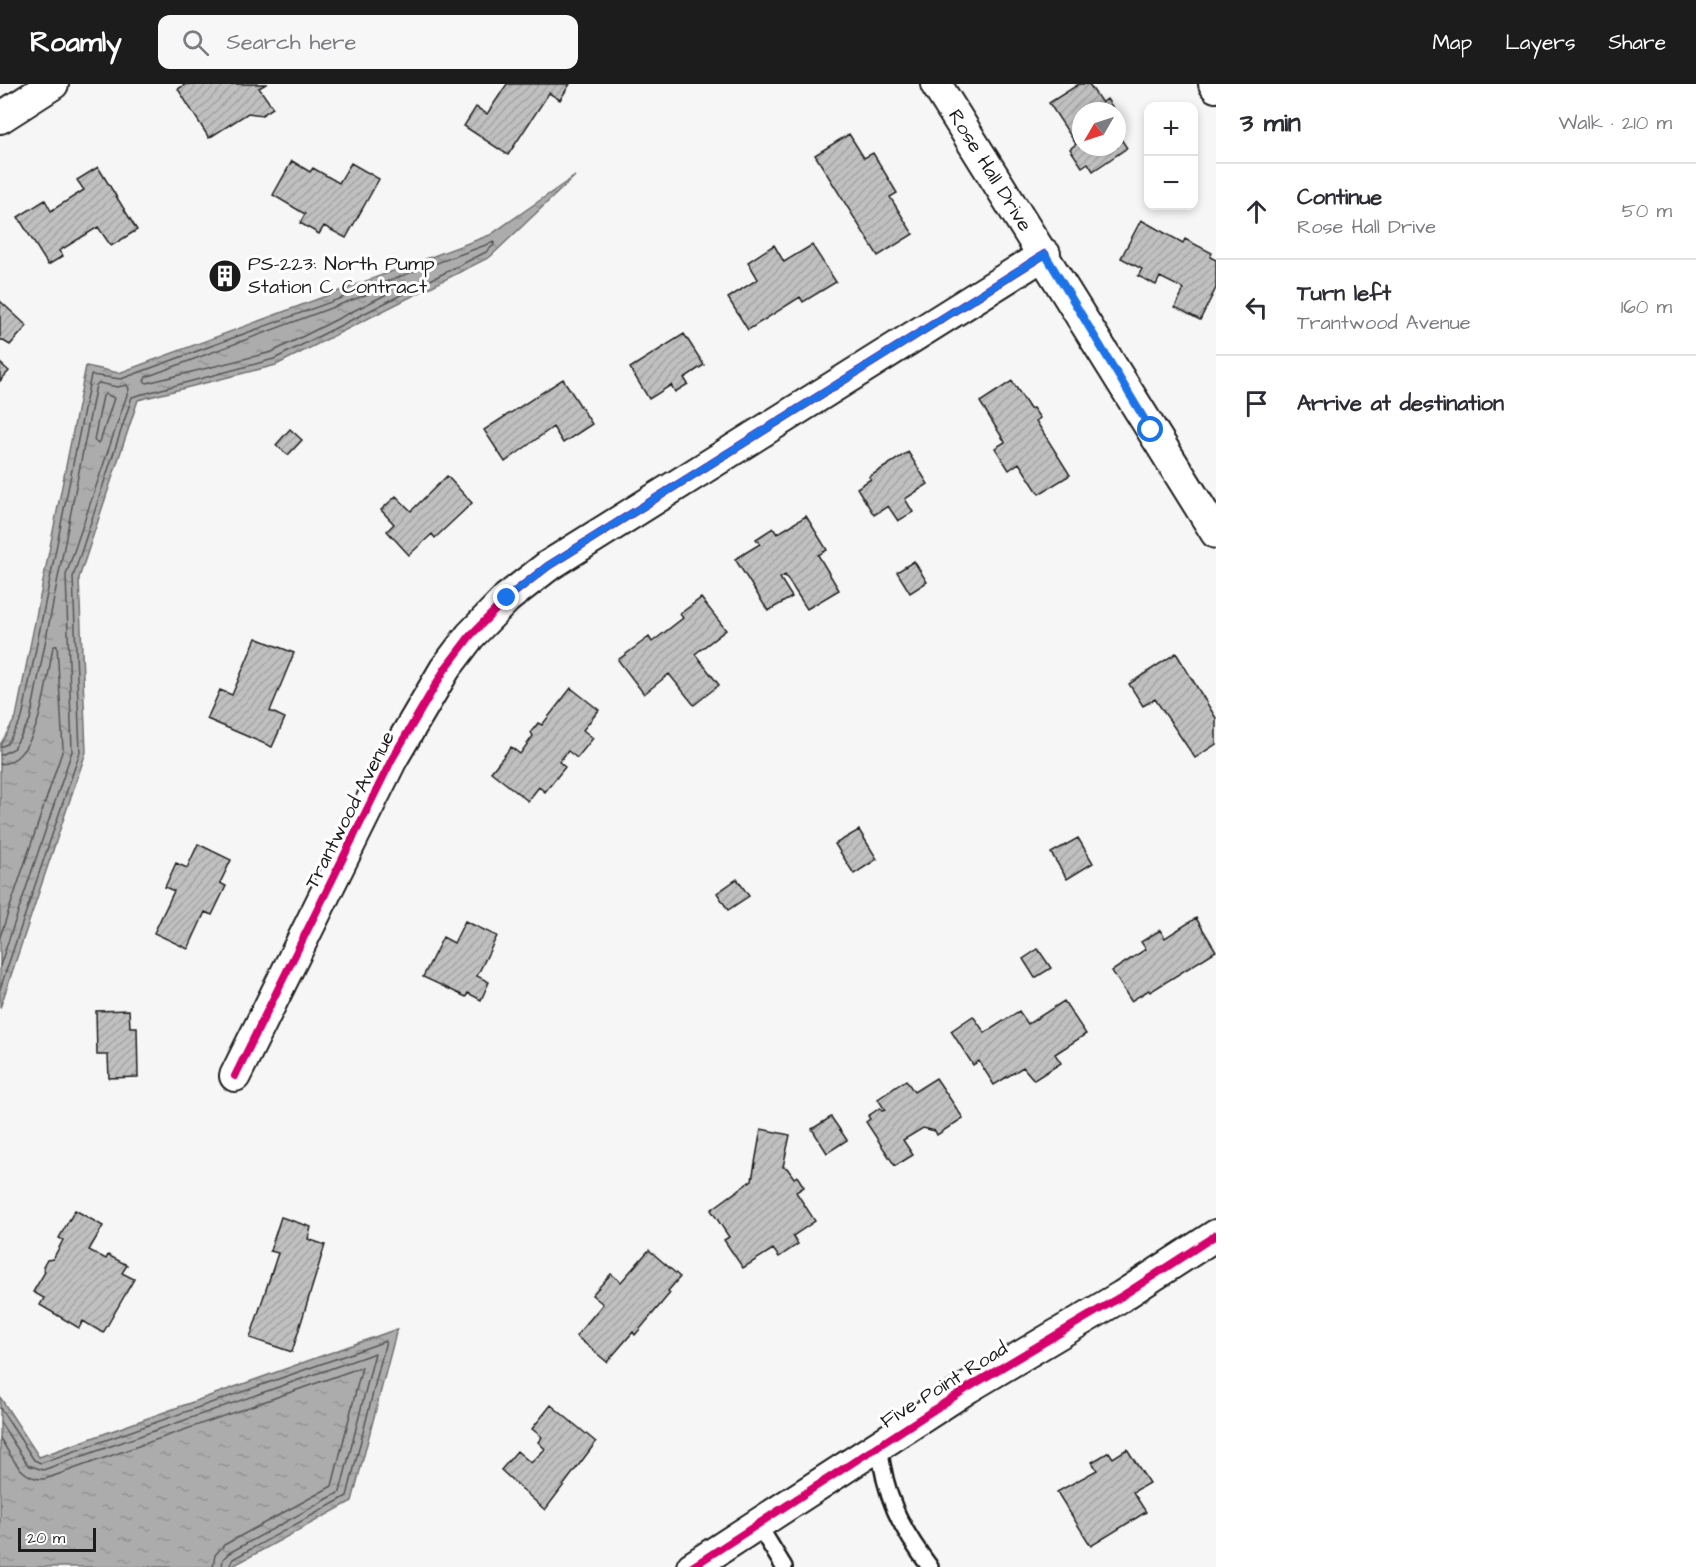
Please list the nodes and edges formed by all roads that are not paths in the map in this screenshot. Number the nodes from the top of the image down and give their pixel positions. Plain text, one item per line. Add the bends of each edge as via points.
1 (53, 84) edge
2 (936, 84) edge
3 (0, 118) edge
4 (1045, 254) junction
5 (1216, 533) edge
6 (235, 1076) dead end
7 (1216, 1235) edge
8 (879, 1444) junction
9 (757, 1523) junction
10 (692, 1567) edge
11 (784, 1567) edge
12 (930, 1567) edge

1 - 3 street
2 - 4 street, Rose Hall Drive
4 - 5 street, Rose Hall Drive
4 - 6 street, Trantwood Avenue via 558,559 507,598 445,669 392,759
7 - 8 street, Five Point Road
8 - 9 street, Five Point Road
8 - 12 lane via 883,1478 894,1511
9 - 10 street, Five Point Road
9 - 11 lane

